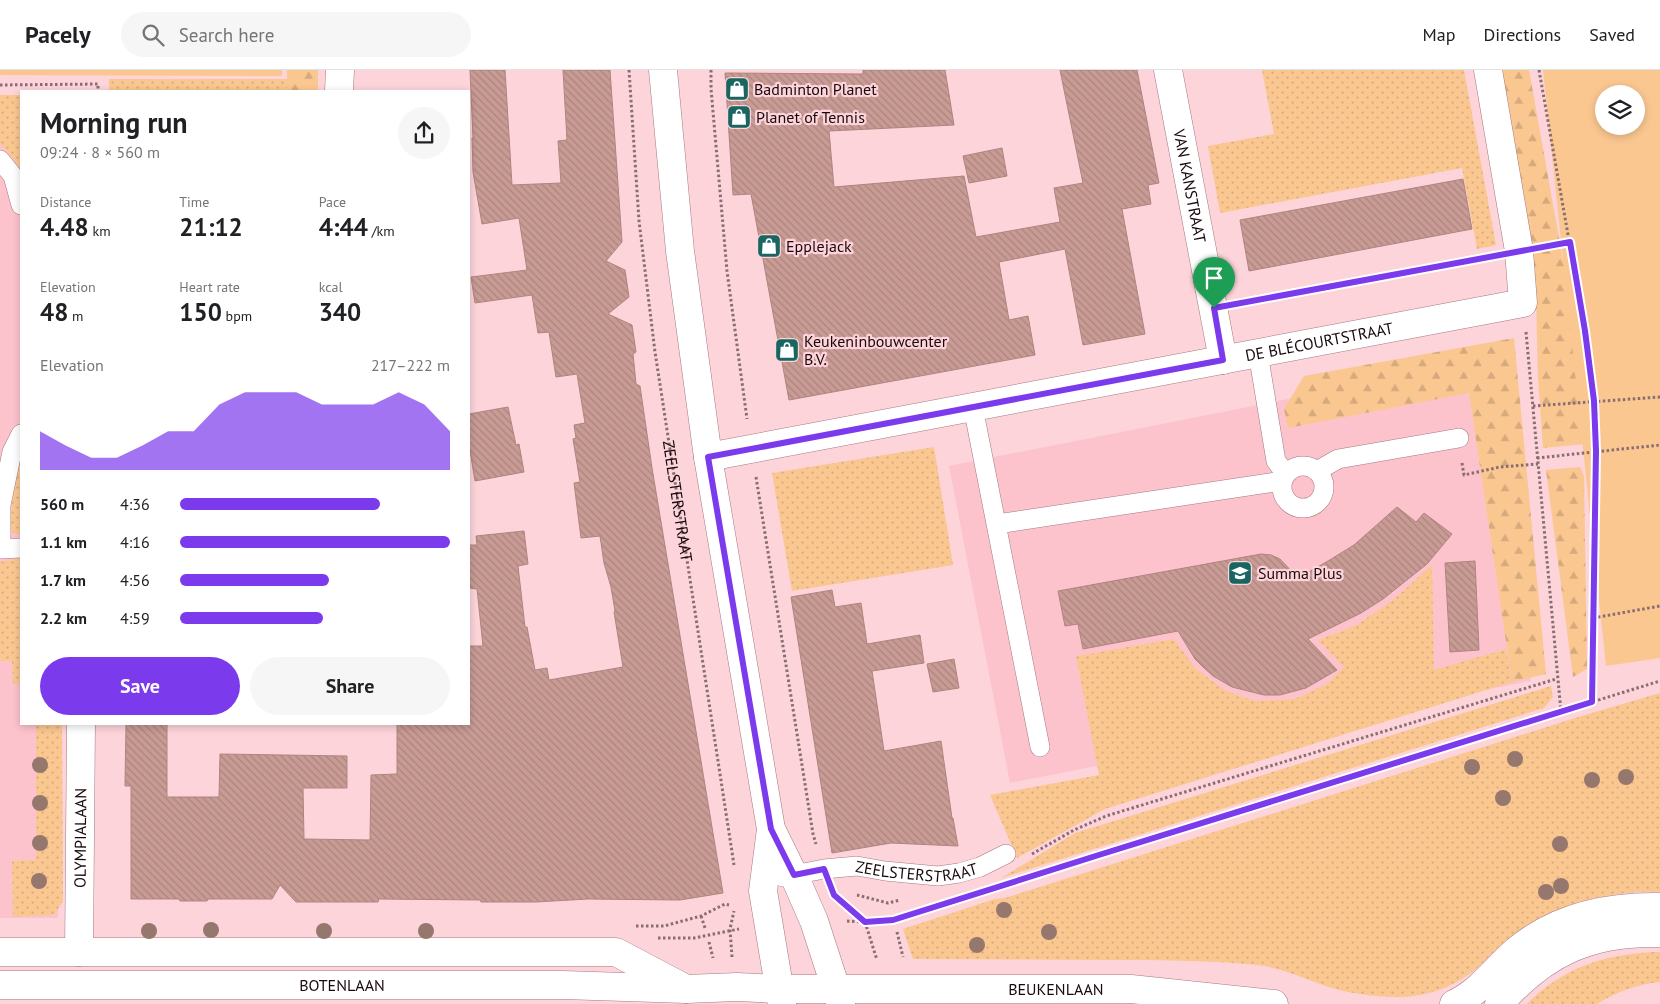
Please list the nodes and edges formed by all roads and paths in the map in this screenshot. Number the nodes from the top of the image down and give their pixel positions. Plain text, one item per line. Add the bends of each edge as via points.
1 (340, 70) edge
2 (629, 70) edge
3 (663, 70) edge
4 (711, 70) edge
5 (1168, 70) edge
6 (1488, 70) edge
7 (1539, 70) edge
8 (0, 85) edge
9 (98, 90) edge
10 (339, 90) edge
11 (0, 160) edge
12 (20, 201) edge
13 (1570, 242) junction
14 (1520, 251) junction
15 (1523, 303) junction
16 (1214, 308) junction
17 (1258, 353) junction
18 (1223, 360) junction
19 (1660, 397) edge
20 (1594, 401) junction
21 (1533, 406) junction
22 (973, 407) junction
23 (20, 436) edge
24 (1459, 438) joint
25 (1660, 445) edge
26 (752, 449) junction
27 (1596, 451) junction
28 (708, 457) junction
29 (1537, 458) junction
30 (1538, 464) junction
31 (1317, 471) junction
32 (1284, 477) junction
33 (997, 524) junction
34 (20, 548) edge
35 (0, 549) edge
36 (1660, 606) edge
37 (1593, 618) junction
38 (1556, 678) junction
39 (1660, 682) edge
40 (1592, 702) junction
41 (1561, 712) junction
42 (81, 725) edge
43 (1040, 748) dead end
44 (771, 829) junction
45 (1006, 854) dead end
46 (1030, 855) dead end
47 (734, 868) dead end
48 (824, 869) junction
49 (794, 875) junction
50 (763, 882) junction
51 (1003, 886) dead end
52 (849, 893) dead end
53 (907, 899) dead end
54 (958, 900) dead end
55 (735, 907) dead end
56 (1660, 907) edge
57 (701, 916) dead end
58 (705, 928) dead end
59 (896, 932) dead end
60 (1660, 933) edge
61 (0, 952) edge
62 (79, 952) junction
63 (616, 952) junction
64 (903, 957) dead end
65 (0, 985) edge
66 (686, 990) junction
67 (780, 996) edge
68 (839, 996) edge
69 (1457, 1003) edge
70 (1274, 1004) edge
71 (1499, 1004) edge

1 - 10 street
2 - 47 path, ZEELSTERSTRAAT via 639,221 655,352
3 - 28 street via 680,251
4 - 26 path via 728,271
5 - 16 street, VAN KANSTRAAT
6 - 14 street
7 - 13 path
8 - 9 path via 98,84
11 - 12 lane via 13,176
13 - 14 path
13 - 20 path
14 - 15 street
14 - 16 path
15 - 17 street, DE BLÉCOURTSTRAAT
15 - 21 path
16 - 18 street, VAN KANSTRAAT
17 - 18 street, DE BLÉCOURTSTRAAT
17 - 32 lane via 1276,461
18 - 22 street, DE BLÉCOURTSTRAAT
19 - 20 path
20 - 21 path
20 - 27 path
21 - 29 path
22 - 26 street, DE BLÉCOURTSTRAAT
22 - 33 lane
23 - 35 lane via 12,452 1,505
24 - 30 path via 1464,475
24 - 31 lane via 1338,459
25 - 27 path
26 - 28 street, DE BLÉCOURTSTRAAT
26 - 48 path via 813,834
27 - 29 path
27 - 37 path
28 - 44 street
29 - 30 path
30 - 38 path
31 - 32 lane via 1305,465 1298,466
31 - 32 lane via 1324,481 1323,494 1320,500 1308,507 1293,506 1288,501 1282,488
32 - 33 lane
33 - 43 lane
34 - 35 lane
36 - 37 path
37 - 40 path
38 - 41 path
38 - 46 path via 1106,816
39 - 40 path
40 - 41 path
41 - 51 path
42 - 62 street, OLYMPIALAAN
44 - 49 street
44 - 50 street
45 - 48 lane, ZEELSTERSTRAAT via 980,867 938,876 858,866
48 - 49 lane, ZEELSTERSTRAAT
48 - 54 path via 834,895 865,922 893,920
49 - 50 lane, ZEELSTERSTRAAT
49 - 68 street via 814,921
50 - 67 street
52 - 53 path via 888,903
55 - 63 path via 730,930 694,938 647,939
56 - 69 street via 1614,908 1561,924 1536,936 1516,951
57 - 58 path
59 - 64 path
60 - 71 street via 1616,935 1584,942 1542,963
61 - 62 street, BOTENLAAN
62 - 63 street, BOTENLAAN
63 - 66 street, BOTENLAAN
65 - 66 street, BOTENLAAN via 563,985
66 - 67 street, BOTENLAAN via 737,987
67 - 68 street, BEUKENLAAN
68 - 70 street, BEUKENLAAN via 1130,989

